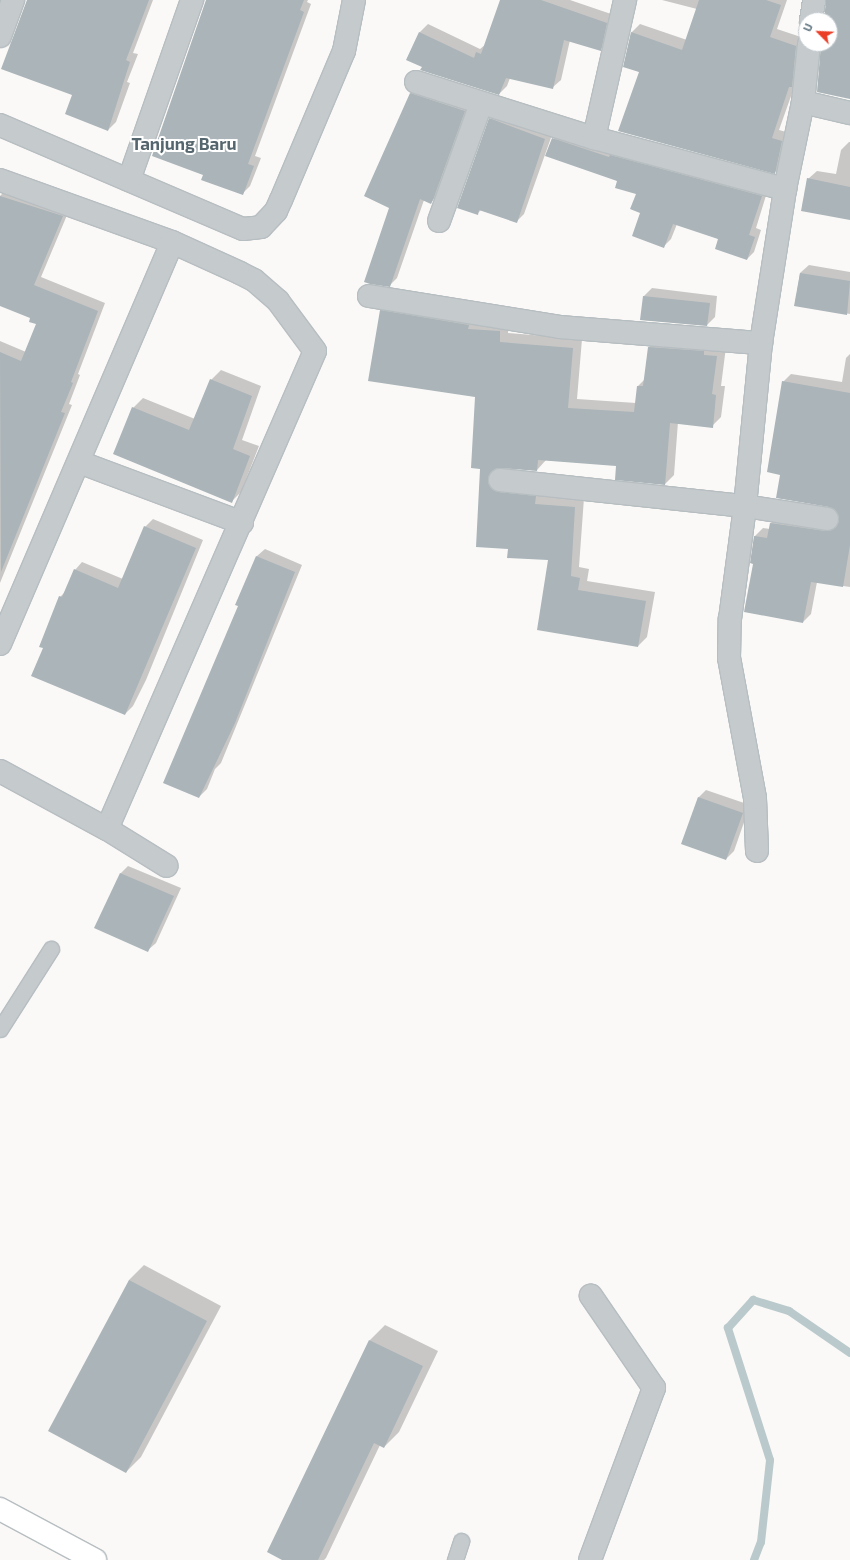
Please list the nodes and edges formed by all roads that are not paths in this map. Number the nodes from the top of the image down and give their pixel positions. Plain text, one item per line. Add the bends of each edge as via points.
1 (13, 0) edge
2 (192, 0) edge
3 (354, 0) edge
4 (626, 0) edge
5 (814, 0) edge
6 (813, 12) edge
7 (0, 36) edge
8 (808, 52) edge
9 (416, 82) dead end
10 (802, 102) junction
11 (481, 104) junction
12 (850, 113) edge
13 (0, 125) edge
14 (594, 138) junction
15 (0, 180) edge
16 (129, 180) junction
17 (785, 189) junction
18 (439, 221) dead end
19 (172, 242) junction
20 (369, 296) dead end
21 (761, 343) junction
22 (79, 462) junction
23 (500, 480) dead end
24 (745, 506) junction
25 (827, 520) dead end
26 (242, 523) junction
27 (0, 644) edge
28 (0, 771) edge
29 (107, 829) junction
30 (757, 852) dead end
31 (167, 866) dead end
32 (51, 949) dead end
33 (0, 1029) edge
34 (591, 1296) dead end
35 (0, 1509) edge
36 (461, 1541) dead end
37 (95, 1560) edge
38 (455, 1560) edge
39 (590, 1560) edge

1 - 7 street
2 - 16 street
3 - 16 street via 344,50 282,200 276,211 261,227 243,229
4 - 14 street
5 - 6 street
8 - 10 street
9 - 11 street
10 - 12 street
10 - 17 street
11 - 14 street
11 - 18 street
13 - 16 street
14 - 17 street
15 - 19 street
17 - 21 street
19 - 22 street
19 - 26 street via 254,280 278,302 315,351
20 - 21 street via 560,327
21 - 24 street
22 - 26 street
22 - 27 street
23 - 24 street
24 - 25 street
24 - 30 street via 730,619 729,658 755,798
26 - 29 street
28 - 29 street
29 - 31 street
32 - 33 lane
34 - 39 street via 654,1388
35 - 37 street
36 - 38 lane

